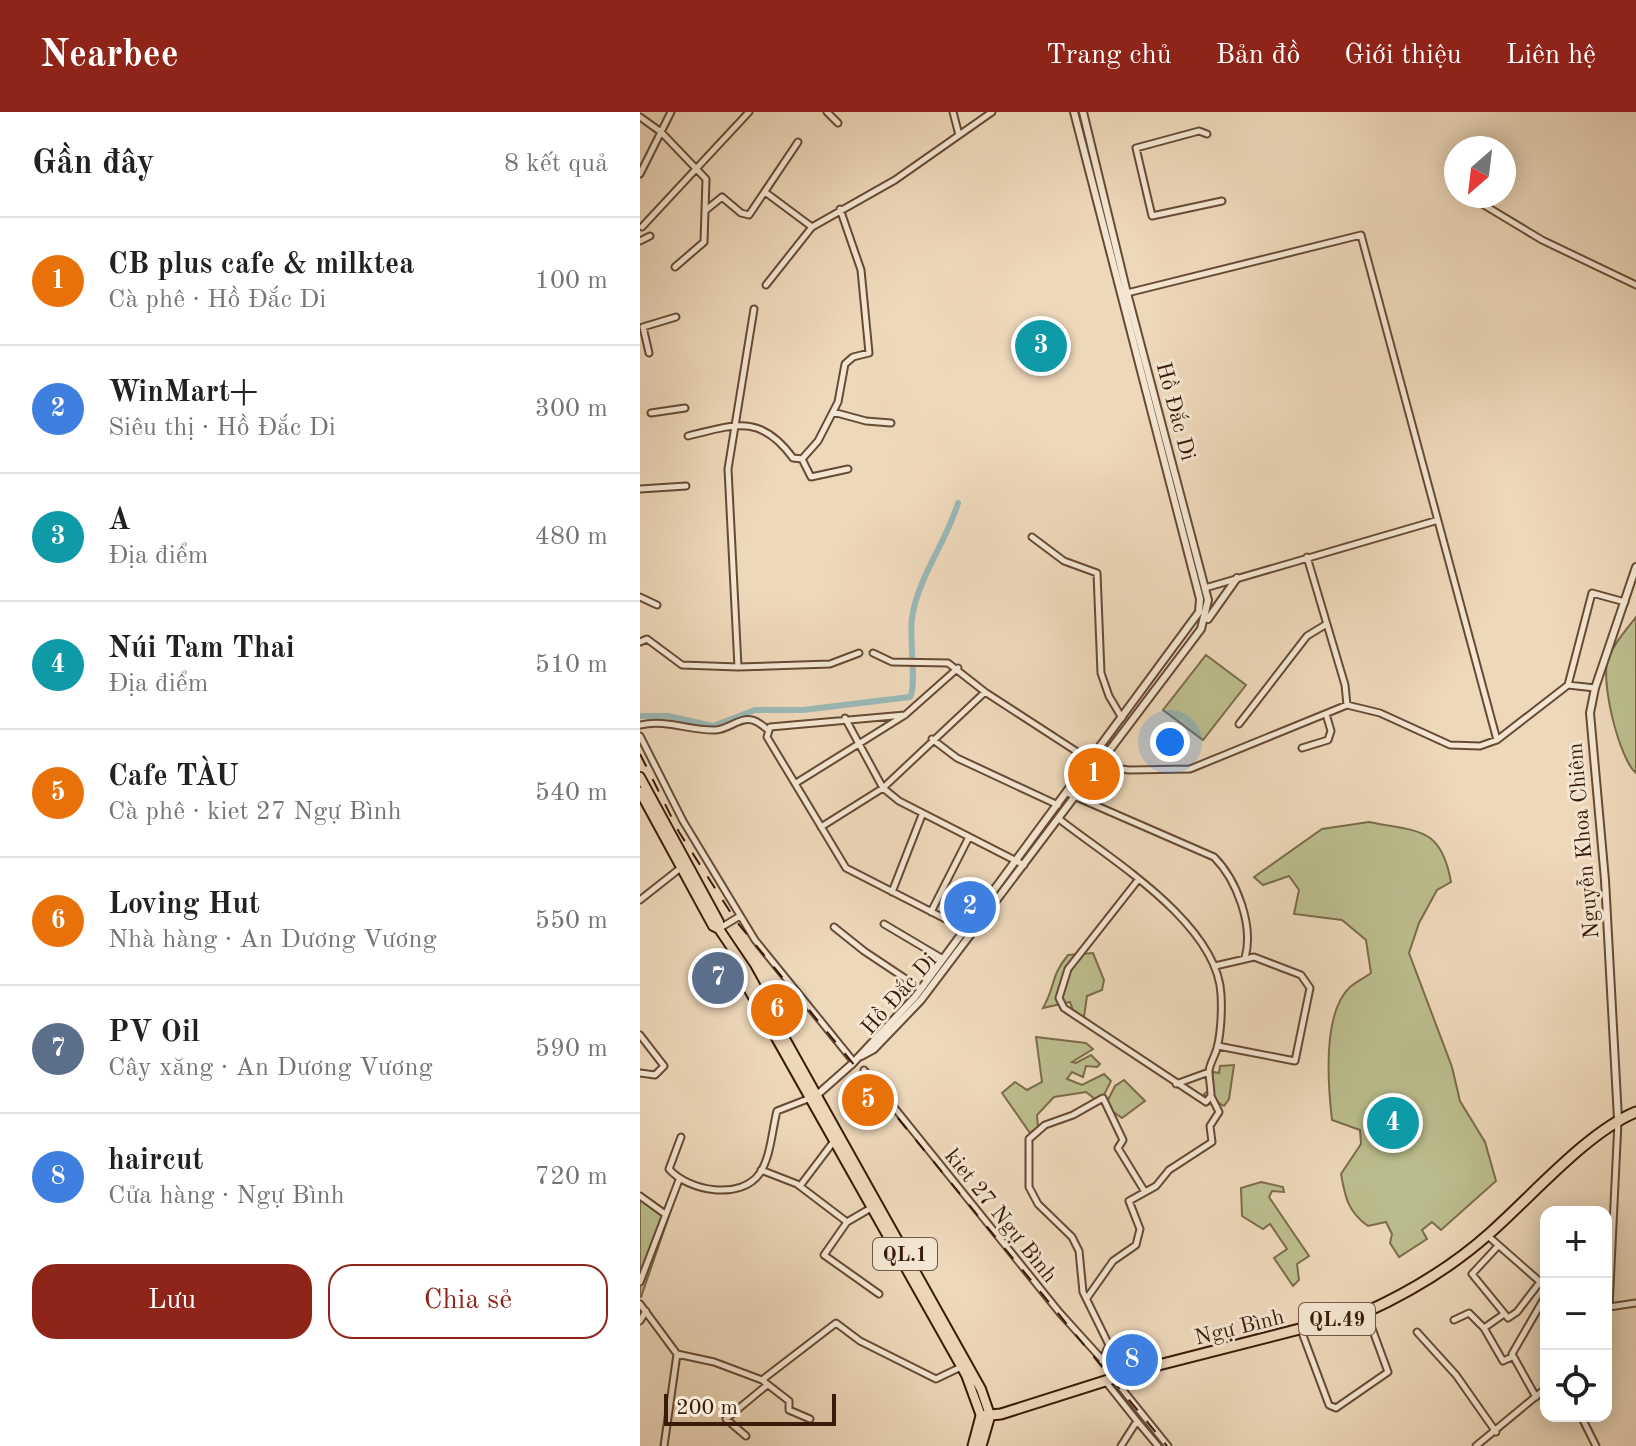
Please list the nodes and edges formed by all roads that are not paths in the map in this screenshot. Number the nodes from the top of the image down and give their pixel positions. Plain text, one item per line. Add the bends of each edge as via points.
1 (671, 112) edge
2 (749, 112) edge
3 (827, 112) edge
4 (953, 112) edge
5 (992, 112) edge
6 (1074, 112) edge
7 (1083, 112) edge
8 (640, 117) edge
9 (838, 123) dead end
10 (661, 132) junction
11 (1207, 134) dead end
12 (959, 135) junction
13 (798, 142) dead end
14 (698, 168) junction
15 (640, 174) edge
16 (765, 192) junction
17 (1222, 201) dead end
18 (1489, 208) edge
19 (840, 209) junction
20 (705, 211) junction
21 (642, 227) edge
22 (812, 227) junction
23 (650, 236) dead end
24 (640, 241) edge
25 (675, 267) dead end
26 (766, 285) dead end
27 (1636, 285) edge
28 (1127, 293) junction
29 (754, 309) dead end
30 (676, 317) dead end
31 (649, 353) dead end
32 (685, 408) dead end
33 (833, 412) junction
34 (651, 413) dead end
35 (891, 423) dead end
36 (734, 424) junction
37 (688, 436) dead end
38 (802, 459) junction
39 (1168, 460) junction
40 (848, 469) dead end
41 (686, 486) dead end
42 (640, 489) edge
43 (1435, 521) junction
44 (1032, 537) dead end
45 (1307, 557) junction
46 (1636, 567) edge
47 (1196, 568) junction
48 (1237, 578) junction
49 (1205, 588) junction
50 (640, 597) edge
51 (1625, 602) junction
52 (657, 605) dead end
53 (1199, 612) junction
54 (1208, 612) junction
55 (1325, 625) junction
56 (1201, 629) junction
57 (642, 641) edge
58 (859, 653) dead end
59 (873, 653) dead end
60 (738, 667) junction
61 (958, 668) junction
62 (1568, 685) junction
63 (1595, 688) junction
64 (985, 692) junction
65 (1347, 705) junction
66 (1326, 714) junction
67 (905, 715) junction
68 (845, 718) junction
69 (1122, 719) junction
70 (1239, 724) dead end
71 (640, 725) edge
72 (768, 730) junction
73 (640, 736) edge
74 (932, 739) junction
75 (1497, 740) junction
76 (860, 746) junction
77 (1302, 748) dead end
78 (1091, 761) junction
79 (1099, 766) junction
80 (640, 777) edge
81 (796, 783) junction
82 (883, 788) junction
83 (640, 792) edge
84 (1067, 793) junction
85 (1076, 797) junction
86 (1058, 805) junction
87 (1066, 810) junction
88 (922, 815) junction
89 (1059, 819) junction
90 (821, 827) junction
91 (969, 837) junction
92 (1017, 861) junction
93 (684, 865) junction
94 (1024, 865) junction
95 (1138, 880) junction
96 (892, 892) junction
97 (640, 900) edge
98 (931, 912) junction
99 (740, 916) junction
100 (884, 924) dead end
101 (834, 927) dead end
102 (719, 929) junction
103 (969, 931) junction
104 (1245, 958) junction
105 (943, 959) junction
106 (1215, 966) junction
107 (921, 989) junction
108 (640, 1035) edge
109 (1218, 1046) junction
110 (856, 1060) junction
111 (864, 1070) dead end
112 (1209, 1072) junction
113 (640, 1073) edge
114 (1176, 1084) junction
115 (1211, 1096) junction
116 (814, 1097) junction
117 (1636, 1112) edge
118 (1618, 1119) junction
119 (681, 1137) dead end
120 (834, 1141) junction
121 (761, 1170) junction
122 (679, 1180) junction
123 (800, 1186) junction
124 (1145, 1192) junction
125 (640, 1196) edge
126 (871, 1208) junction
127 (665, 1214) junction
128 (847, 1222) junction
129 (888, 1232) junction
130 (1488, 1236) junction
131 (1498, 1246) junction
132 (1610, 1278) edge
133 (640, 1282) edge
134 (1540, 1282) joint
135 (879, 1294) dead end
136 (1086, 1299) junction
137 (1636, 1303) edge
138 (640, 1304) edge
139 (1540, 1306) edge
140 (1612, 1308) edge
141 (646, 1311) junction
142 (1366, 1312) junction
143 (1504, 1314) junction
144 (1454, 1320) dead end
145 (640, 1321) edge
146 (1484, 1328) junction
147 (1301, 1329) junction
148 (1417, 1332) dead end
149 (677, 1354) junction
150 (1512, 1357) junction
151 (1102, 1361) junction
152 (961, 1367) junction
153 (762, 1380) junction
154 (1113, 1380) junction
155 (767, 1385) junction
156 (1540, 1393) edge
157 (1536, 1397) junction
158 (986, 1416) junction
159 (810, 1419) dead end
160 (1137, 1421) junction
161 (1584, 1422) edge
162 (1496, 1432) junction
163 (746, 1436) dead end
164 (664, 1446) edge
165 (973, 1446) edge
166 (981, 1446) edge
167 (1121, 1446) edge
168 (1158, 1446) edge
169 (1168, 1446) edge
170 (1476, 1446) edge
171 (1596, 1446) edge

1 - 10 street
2 - 14 street
3 - 9 street
4 - 12 street
5 - 12 street
6 - 39 street, Hồ Đắc Di
7 - 28 street, Hồ Đắc Di
8 - 10 street
10 - 14 street
10 - 15 street
11 - 17 street via 1199,131 1136,148 1152,216
12 - 19 street via 895,180
13 - 16 street
14 - 20 street via 706,179
14 - 21 street
16 - 20 street via 749,215 722,197
16 - 22 street
18 - 27 street
19 - 22 street
19 - 33 street via 861,270 870,343 869,353 845,364
20 - 25 street via 704,242
22 - 26 street
23 - 24 street
28 - 39 street, Hồ Đắc Di
28 - 43 street via 1361,235
29 - 36 street
30 - 31 street via 643,327
32 - 34 street
33 - 35 street
33 - 38 street
36 - 37 street
36 - 38 street via 770,432 793,458
36 - 60 street via 728,469
38 - 40 street via 811,477
39 - 47 street, Hồ Đắc Di
41 - 42 street
43 - 45 street
43 - 75 street
44 - 69 street via 1064,561 1097,573 1101,673
45 - 48 street
45 - 55 street
46 - 51 street, Nguyễn Khoa Chiêm
47 - 49 street, Hồ Đắc Di
47 - 53 street, Hồ Đắc Di
48 - 49 street
48 - 56 street
49 - 54 street, Hồ Đắc Di
50 - 52 street
51 - 62 street via 1592,593
51 - 63 street, Nguyễn Khoa Chiêm
53 - 54 street
53 - 69 street, Hồ Đắc Di
54 - 56 street, Hồ Đắc Di
55 - 65 street
55 - 70 street via 1307,636
56 - 79 street, Hồ Đắc Di
57 - 60 street via 682,665
58 - 60 street via 830,664
59 - 61 street via 898,662
61 - 64 street
61 - 67 street
62 - 63 street
62 - 75 street
63 - 118 street, Nguyễn Khoa Chiêm via 1590,713
64 - 74 street
64 - 78 street
65 - 66 street
65 - 75 street via 1380,713 1450,745 1480,746
66 - 77 street via 1328,740
66 - 79 street via 1190,769
67 - 68 street
67 - 76 street
68 - 72 street
68 - 76 street
69 - 78 street, Hồ Đắc Di
71 - 72 street via 677,723 716,730 744,719 756,720
72 - 81 street via 767,737
73 - 99 street
74 - 82 street
74 - 86 street via 957,758
76 - 81 street
76 - 82 street
78 - 79 street
78 - 84 street, Hồ Đắc Di
79 - 85 street, Hồ Đắc Di
80 - 93 main road
81 - 90 street
82 - 88 street
82 - 90 street
83 - 93 main road
84 - 85 street
84 - 86 street, Hồ Đắc Di
85 - 87 street, Hồ Đắc Di
85 - 104 street via 1214,857 1229,872 1239,901 1247,932
86 - 87 street
86 - 92 street, Hồ Đắc Di
87 - 89 street, Hồ Đắc Di
88 - 91 street
88 - 96 street
89 - 94 street, Hồ Đắc Di
89 - 95 street
90 - 96 street via 846,868
91 - 92 street
91 - 98 street
92 - 94 street
92 - 103 street, Hồ Đắc Di
93 - 97 street
93 - 102 main road
94 - 103 street, Hồ Đắc Di
95 - 106 street via 1196,935
95 - 114 street via 1068,969 1059,998 1064,1008
96 - 98 street
98 - 103 street
99 - 102 street
99 - 110 street
100 - 105 street
101 - 107 street
102 - 116 main road, QL.1 via 746,985
103 - 105 street, Hồ Đắc Di
103 - 110 street, Hồ Đắc Di via 896,1028
104 - 106 street
104 - 109 street via 1295,972 1309,984 1295,1061
105 - 107 street, Hồ Đắc Di
106 - 109 street via 1221,993
107 - 110 street, Hồ Đắc Di
108 - 113 street via 664,1066 655,1075
109 - 112 street
110 - 116 street
111 - 151 street, kiet 27 Ngự Bình
112 - 114 street
112 - 115 street
114 - 115 street via 1200,1101
115 - 124 street via 1219,1112 1210,1126 1212,1142
116 - 120 main road, QL.1
116 - 121 street via 777,1111
116 - 129 main road, QL.1
117 - 118 highway, Ngự Bình / QL.49
118 - 130 highway, Ngự Bình / QL.49
118 - 132 street
119 - 122 street via 669,1169
120 - 123 street
120 - 126 main road, QL.1
121 - 122 street via 731,1190
121 - 123 street
122 - 127 street
123 - 128 street
124 - 136 street via 1129,1201 1140,1229 1136,1245 1113,1261
124 - 136 street via 1118,1147 1123,1139 1103,1098 1045,1125 1029,1139 1029,1187 1038,1204 1072,1237
125 - 127 street
126 - 128 street
126 - 129 main road, QL.1
127 - 133 street
128 - 135 street via 824,1255
129 - 152 main road, QL.1
129 - 158 main road, QL.1 via 981,1389
130 - 131 street
130 - 142 highway, Ngự Bình / QL.49 via 1399,1297
131 - 134 street
131 - 143 street via 1472,1274
134 - 143 street via 1517,1312 1508,1318
136 - 151 street via 1108,1340
137 - 140 street
138 - 141 street
139 - 150 street
141 - 145 street
141 - 149 street
142 - 147 highway, Ngự Bình / QL.49
142 - 147 street via 1388,1372 1332,1409
143 - 146 street
144 - 146 street via 1469,1313
146 - 150 street via 1503,1361
147 - 154 highway, Ngự Bình / QL.49
148 - 162 street
149 - 153 street
149 - 164 street
150 - 157 street
151 - 154 street, kiet 27 Ngự Bình
152 - 153 street via 936,1379 836,1323
152 - 158 main road, QL.1
153 - 155 street
154 - 158 highway, Ngự Bình / QL.49
154 - 160 street
154 - 169 street
155 - 159 street via 789,1401 789,1410
155 - 163 street via 726,1419
156 - 157 street
157 - 162 street
158 - 165 highway
158 - 166 highway
160 - 167 street
160 - 168 street
161 - 171 street
162 - 170 street

